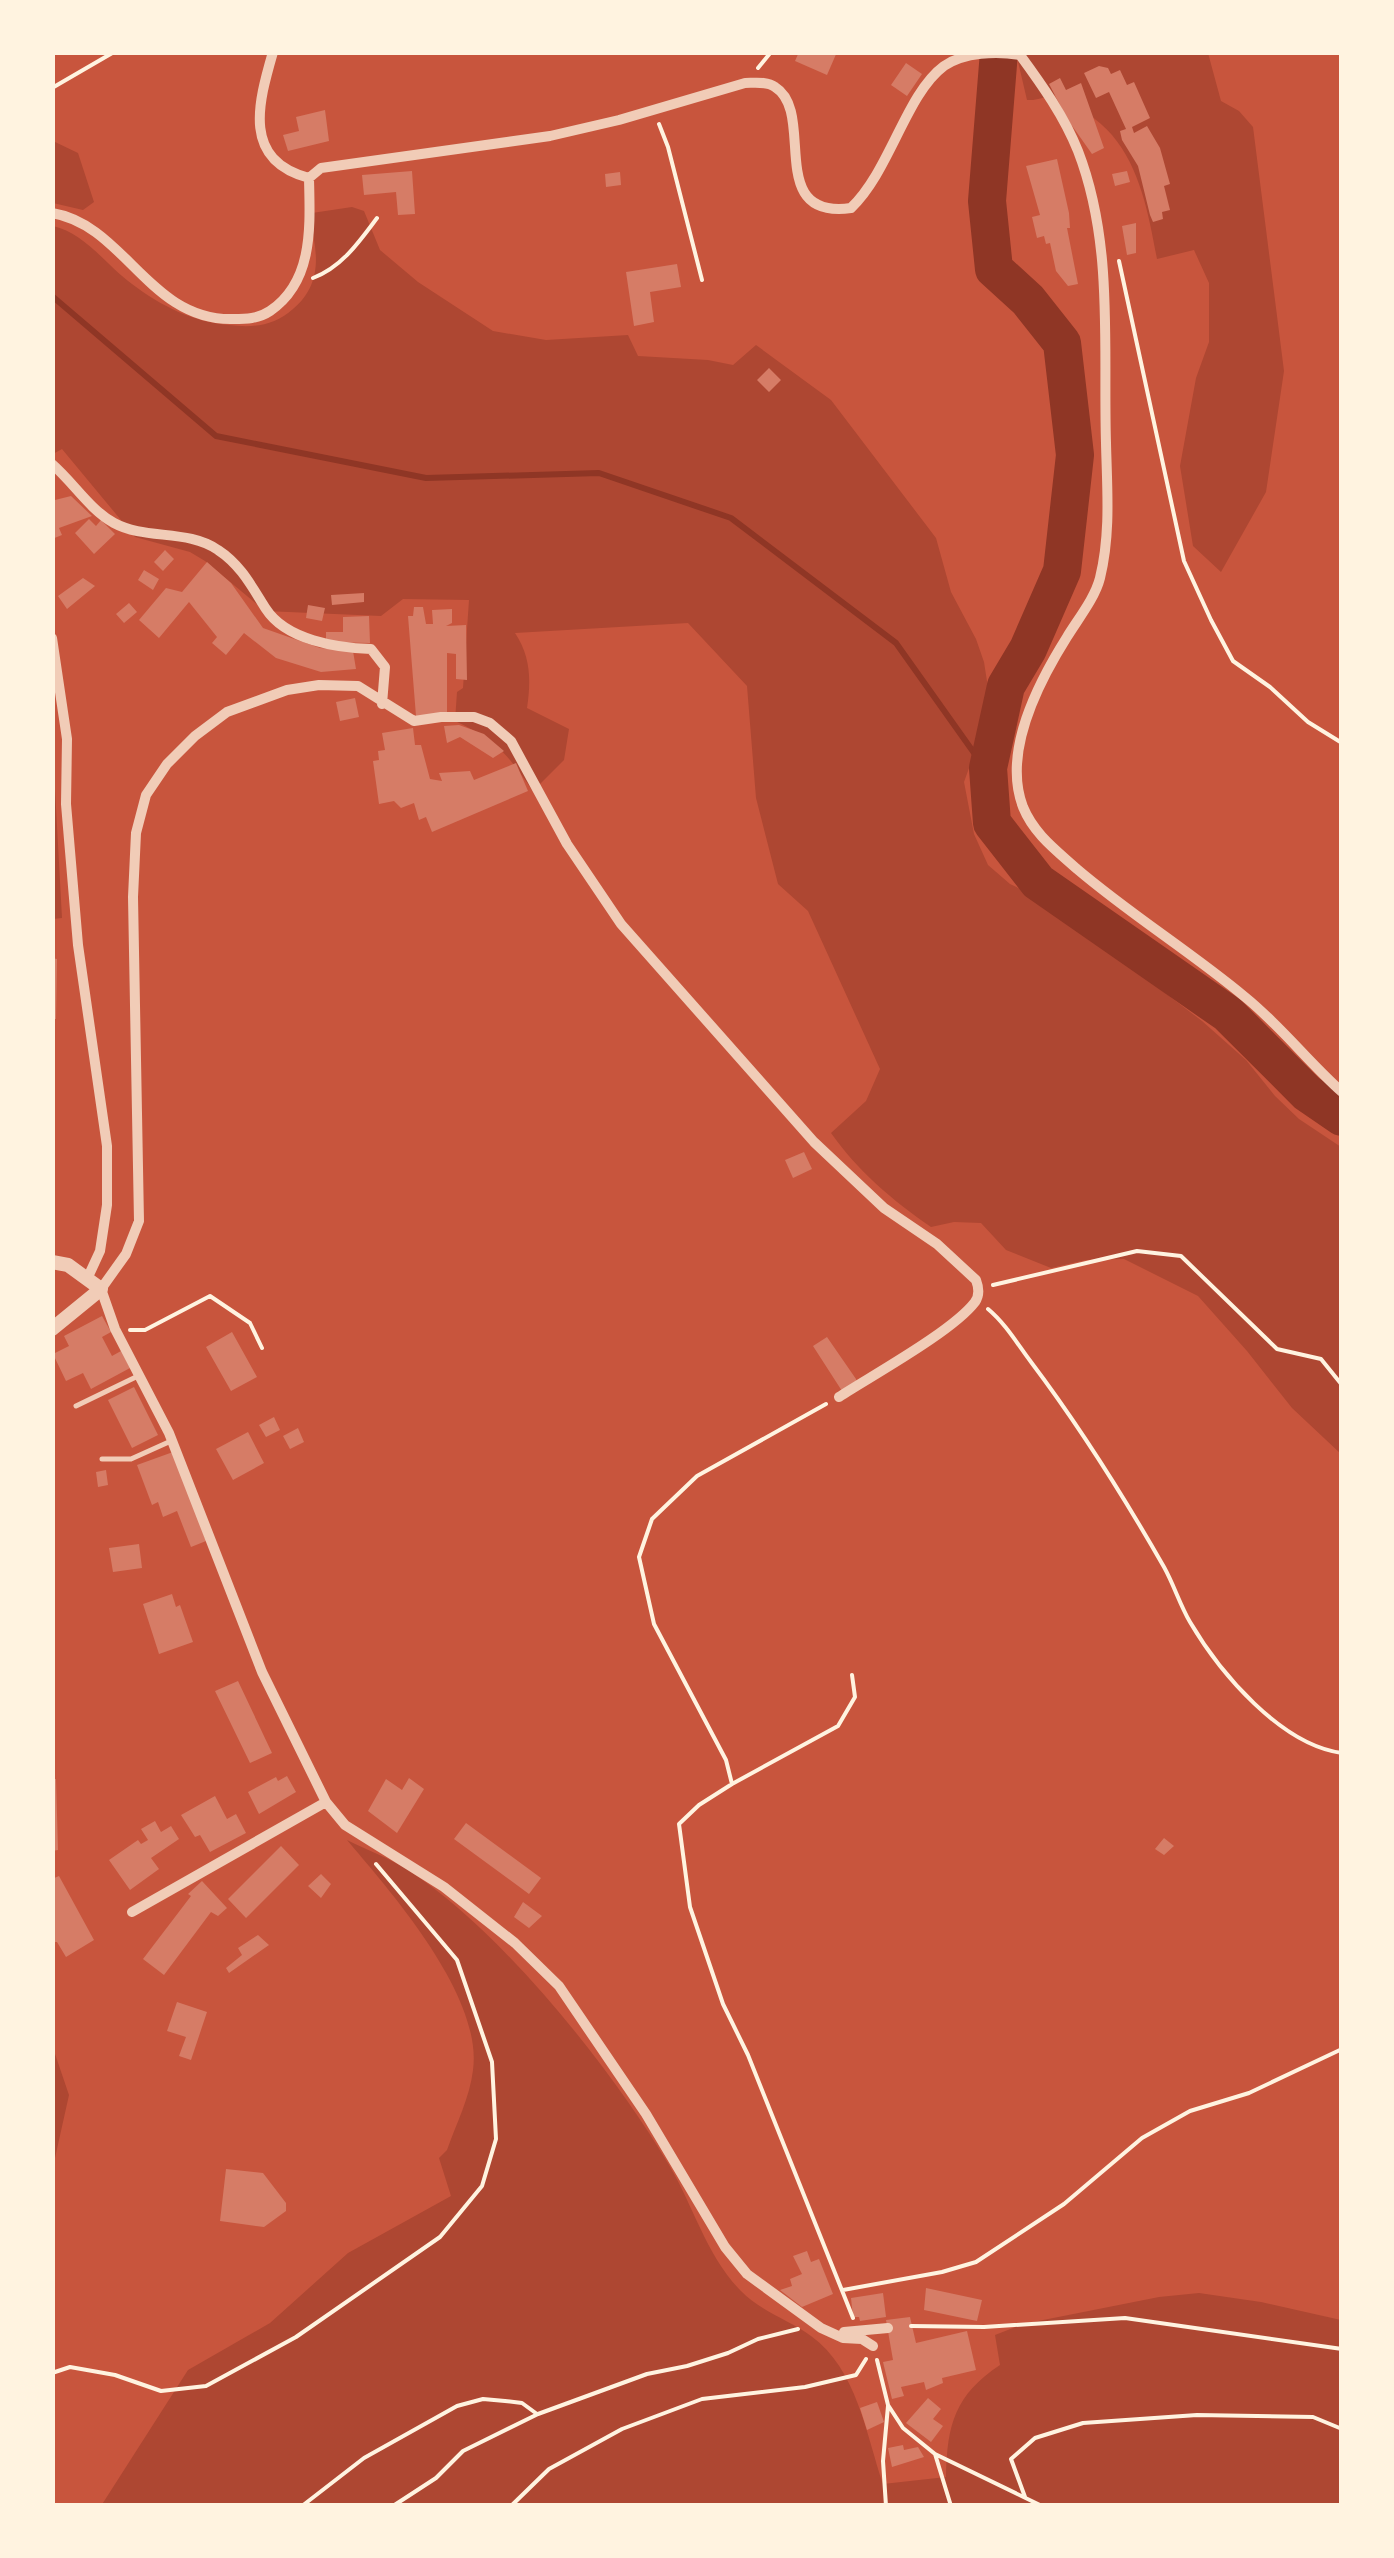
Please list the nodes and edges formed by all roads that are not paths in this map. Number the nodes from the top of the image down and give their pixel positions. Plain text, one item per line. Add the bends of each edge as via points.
1 (273, 52) edge
2 (988, 53) edge
3 (1017, 53) edge
4 (310, 178) junction
5 (52, 213) edge
6 (52, 464) edge
7 (52, 638) edge
8 (382, 704) junction
9 (1342, 1092) edge
10 (52, 1262) edge
11 (88, 1277) junction
12 (102, 1288) junction
13 (52, 1329) edge
14 (138, 1376) junction
15 (839, 1397) road end
16 (76, 1406) dead end
17 (172, 1441) junction
18 (102, 1459) dead end
19 (326, 1802) junction
20 (132, 1912) dead end
21 (888, 2328) dead end
22 (833, 2333) junction
23 (874, 2346) road end

1 - 4 street via 258,126 271,158
2 - 3 street
2 - 4 street via 944,66 851,208 818,204 801,187 790,104 776,87 745,83 550,136 321,168
3 - 9 street via 1053,101 1090,187 1107,321 1110,495 1100,582 1057,653 1024,730 1016,778 1022,805 1050,846 1243,995
4 - 5 street via 309,235 297,284 256,318 192,314 81,223
6 - 8 street via 116,524 200,540 220,551 279,624 324,644 371,650 385,667
7 - 11 street via 67,739 78,944 107,1146 107,1205
8 - 12 street via 358,686 319,685 227,712 167,764 146,795 132,897 139,1221
8 - 15 street via 414,721 474,718 511,741 567,844 621,924 814,1142 976,1280 978,1294 946,1327
10 - 11 street
11 - 12 street
12 - 13 street
12 - 14 street
14 - 16 lane
14 - 17 street
17 - 18 lane via 131,1459
17 - 19 street via 262,1672
19 - 20 street
19 - 22 street via 346,1825 516,1942 559,1986 646,2114 724,2247 748,2274
21 - 22 street
22 - 23 street

